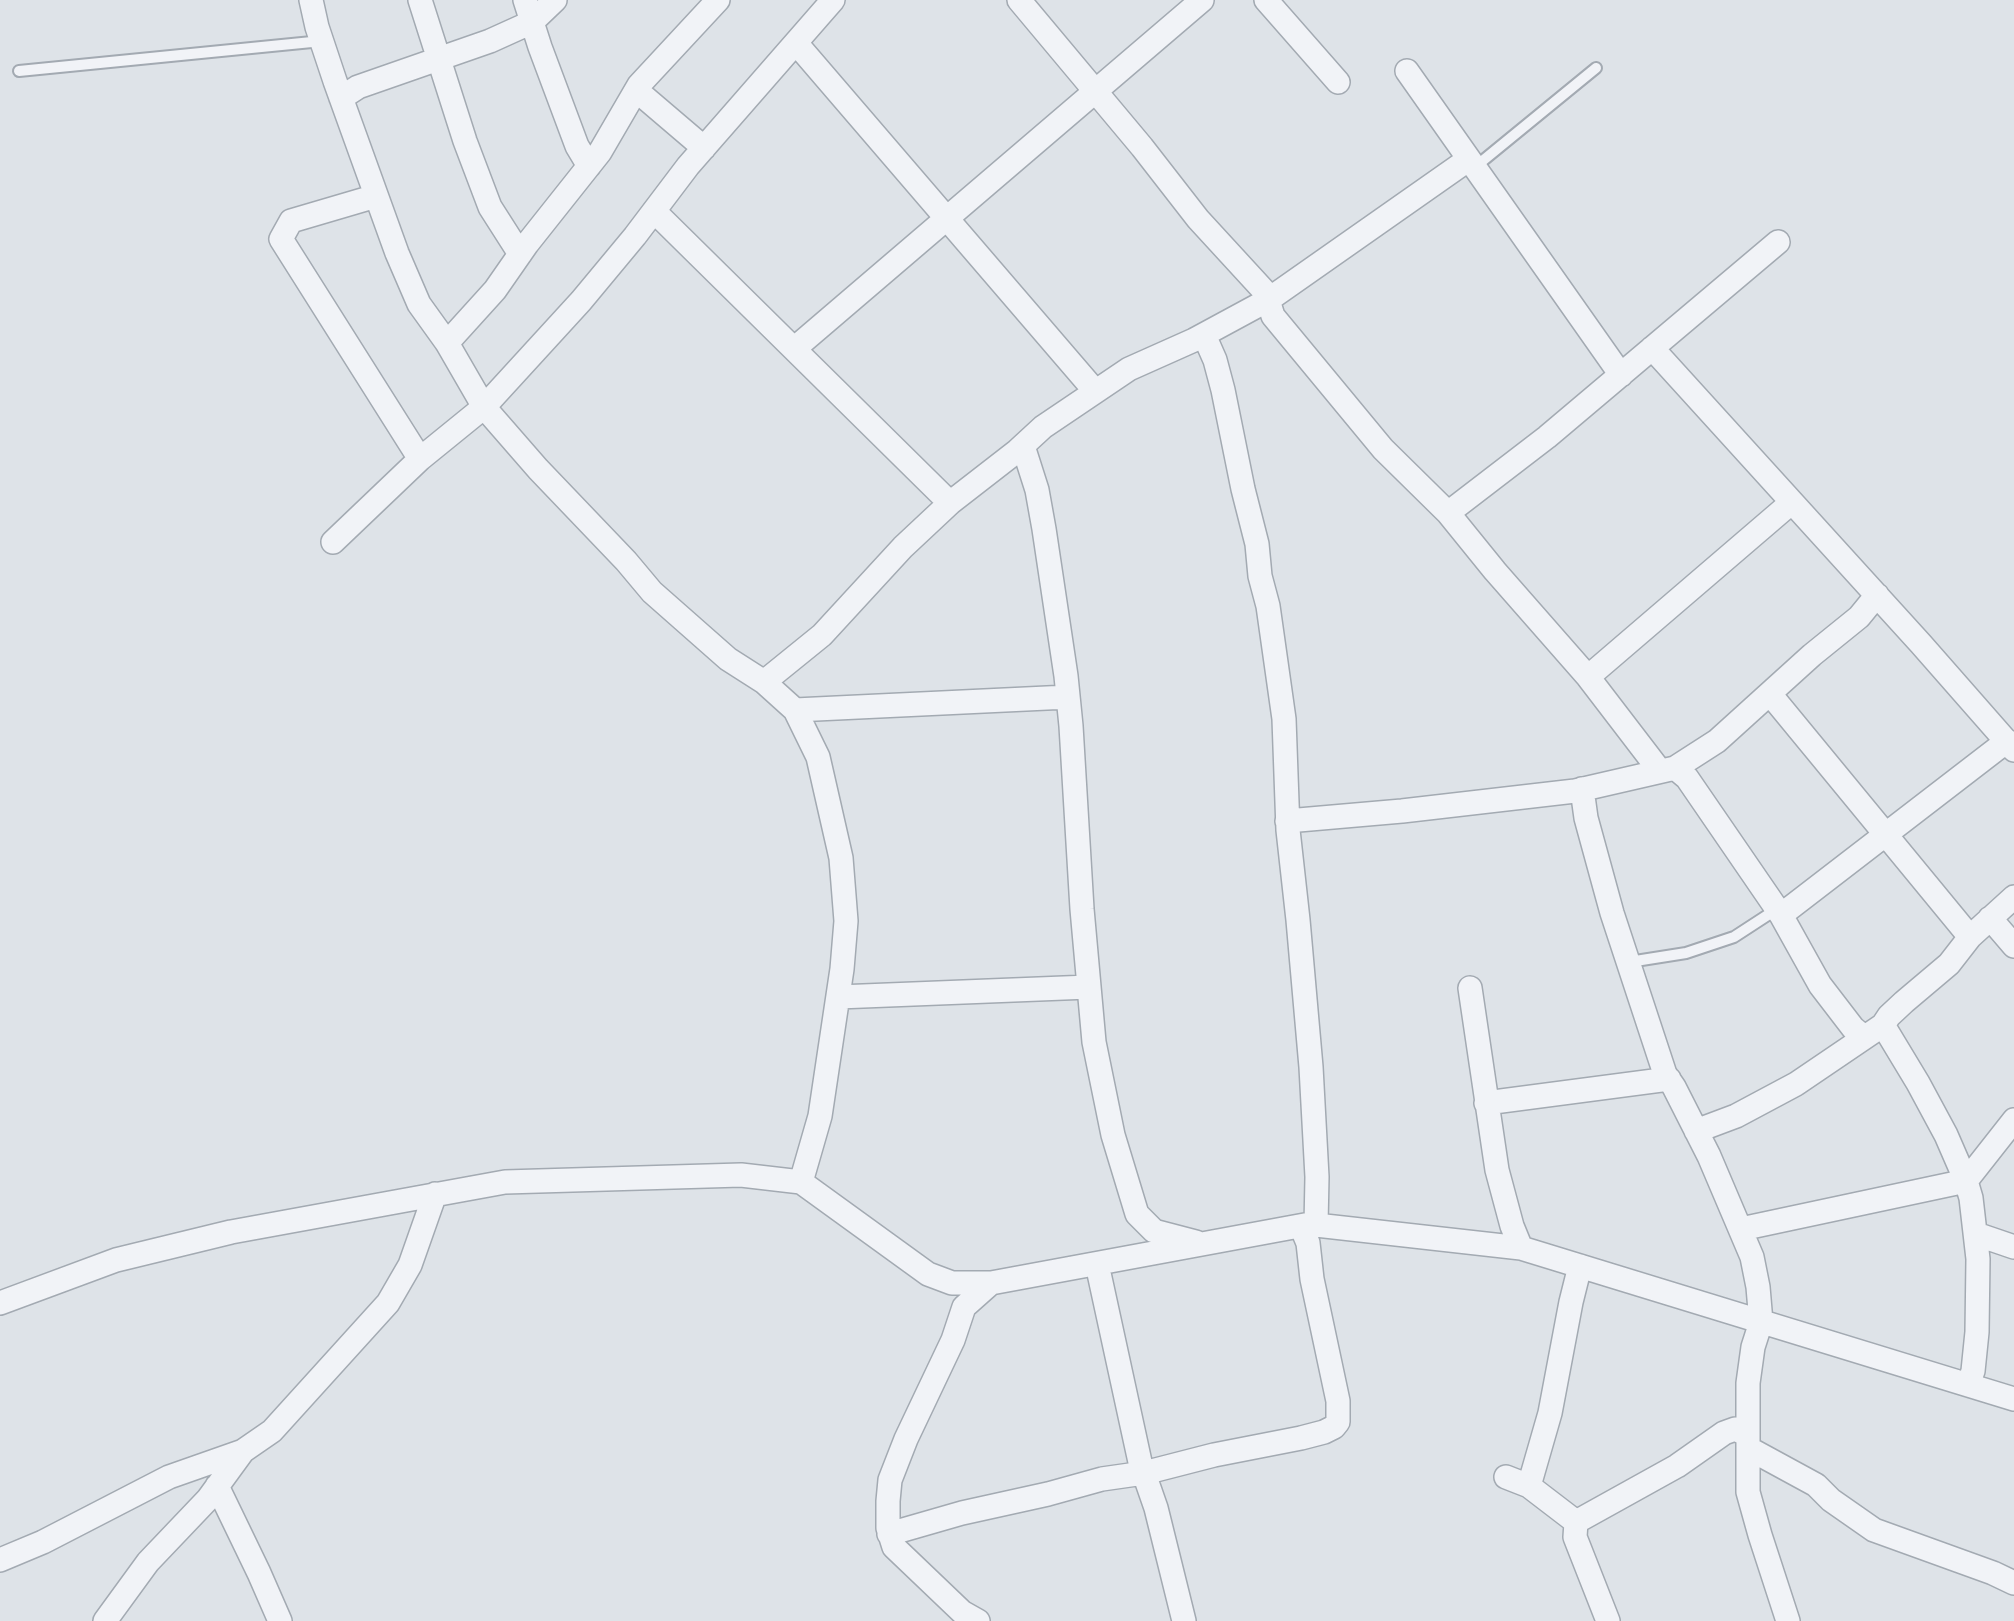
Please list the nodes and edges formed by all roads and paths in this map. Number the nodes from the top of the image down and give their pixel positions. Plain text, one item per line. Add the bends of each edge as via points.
1 (311, 0) edge
2 (420, 0) edge
3 (555, 0) edge
4 (718, 0) edge
5 (833, 0) edge
6 (1019, 0) edge
7 (1202, 0) edge
8 (1266, 0) edge
9 (529, 11) edge
10 (322, 41) junction
11 (796, 43) junction
12 (438, 59) junction
13 (1596, 68) dead end
14 (19, 71) dead end
15 (1407, 71) dead end
16 (1338, 82) dead end
17 (636, 90) junction
18 (1094, 91) junction
19 (341, 98) junction
20 (704, 148) junction
21 (1472, 163) junction
22 (589, 166) junction
23 (376, 196) junction
24 (654, 211) junction
25 (946, 218) junction
26 (1778, 243) dead end
27 (520, 254) junction
28 (1268, 300) junction
29 (1204, 335) junction
30 (447, 343) junction
31 (1652, 348) junction
32 (793, 349) junction
33 (1621, 375) junction
34 (1095, 391) junction
35 (484, 407) junction
36 (1023, 446) junction
37 (420, 459) junction
38 (1792, 502) junction
39 (950, 503) junction
40 (1447, 513) junction
41 (332, 542) dead end
42 (1877, 595) junction
43 (1588, 677) junction
44 (764, 682) junction
45 (1770, 694) junction
46 (1068, 697) junction
47 (795, 710) junction
48 (2010, 745) edge
49 (1667, 770) junction
50 (1582, 789) junction
51 (1287, 821) junction
52 (1886, 834) junction
53 (2014, 897) edge
54 (1779, 912) junction
55 (1990, 918) junction
56 (1970, 937) junction
57 (2014, 946) edge
58 (1629, 962) junction
59 (1089, 987) junction
60 (1470, 988) dead end
61 (838, 996) junction
62 (1874, 1031) junction
63 (1670, 1079) junction
64 (1486, 1103) junction
65 (2014, 1120) edge
66 (1696, 1131) junction
67 (1966, 1181) junction
68 (802, 1182) junction
69 (435, 1194) junction
70 (1308, 1226) junction
71 (1741, 1229) junction
72 (1976, 1234) junction
73 (1203, 1244) junction
74 (2014, 1247) edge
75 (1521, 1248) junction
76 (1097, 1264) junction
77 (1580, 1266) junction
78 (991, 1283) junction
79 (0, 1303) edge
80 (1761, 1322) junction
81 (1968, 1385) junction
82 (2014, 1399) edge
83 (1748, 1442) junction
84 (243, 1451) junction
85 (1144, 1473) junction
86 (1506, 1477) dead end
87 (217, 1486) junction
88 (1529, 1486) junction
89 (1576, 1522) junction
90 (889, 1534) junction
91 (0, 1560) edge
92 (2014, 1583) edge
93 (105, 1621) edge
94 (280, 1621) edge
95 (978, 1621) edge
96 (1184, 1621) edge
97 (1608, 1621) edge
98 (1788, 1621) edge

1 - 10 street
2 - 12 street
3 - 9 street
4 - 17 street
5 - 11 street
6 - 18 street
7 - 18 street
8 - 16 street
9 - 12 street via 490,41
9 - 22 street via 577,146
10 - 14 lane
10 - 19 street
11 - 20 street
11 - 25 street
12 - 19 street via 358,87
12 - 27 street via 491,207
13 - 21 lane
15 - 21 street
17 - 20 street
17 - 22 street
18 - 25 street
18 - 28 street
19 - 23 street
20 - 24 street
21 - 28 street
21 - 33 street
22 - 27 street
23 - 30 street via 419,304
23 - 37 street via 291,222 281,239
24 - 32 street
24 - 35 street via 581,301
25 - 32 street
25 - 34 street
26 - 31 street
27 - 30 street via 495,290
28 - 29 street
28 - 40 street via 1273,316 1383,449
29 - 34 street via 1129,369
29 - 51 street via 1223,390 1268,606 1284,719
30 - 35 street
31 - 33 street
31 - 38 street
32 - 39 street
33 - 40 street
34 - 36 street
35 - 37 street
35 - 44 street via 652,592 728,659
36 - 39 street
36 - 46 street via 1044,529
37 - 41 street
38 - 42 street
38 - 43 street
39 - 44 street via 822,635
40 - 43 street
42 - 45 street via 1859,617
42 - 48 street
43 - 49 street
44 - 47 street
45 - 49 street via 1717,741
45 - 52 street
46 - 47 street
46 - 59 street
47 - 61 street via 818,757 841,858 846,920
48 - 52 street
49 - 50 street
49 - 54 street via 1687,778
50 - 51 street
50 - 58 street via 1595,855
51 - 70 street via 1317,1177
52 - 54 street
52 - 56 street
53 - 55 street
54 - 58 lane via 1734,937 1686,953
54 - 62 street via 1820,985 1853,1028
55 - 56 street
55 - 57 street
56 - 62 street via 1949,964
58 - 63 street
59 - 61 street
59 - 73 street via 1094,1042 1113,1135 1137,1214 1154,1231
60 - 64 street
61 - 68 street via 820,1116
62 - 66 street via 1796,1084
62 - 67 street via 1918,1083
63 - 64 street
63 - 66 street
64 - 75 street via 1497,1170
65 - 67 street
66 - 71 street
67 - 71 street
67 - 72 street
68 - 69 street via 741,1175 519,1181
68 - 78 street via 928,1274 952,1283
69 - 79 street via 230,1232 128,1257
69 - 84 street via 410,1265 388,1303 279,1423
70 - 73 street
70 - 75 street
70 - 85 street via 1312,1279 1336,1391 1338,1422 1324,1432
71 - 80 street via 1752,1257
72 - 74 street
72 - 81 street via 1977,1332
73 - 76 street
75 - 77 street
76 - 78 street
76 - 85 street
77 - 80 street
77 - 88 street via 1550,1413
78 - 90 street via 964,1307 906,1439 890,1480
80 - 81 street
80 - 83 street via 1748,1383
81 - 82 street
83 - 89 street via 1735,1429 1724,1433 1677,1466
83 - 92 street via 1816,1485 1874,1530
83 - 98 street via 1748,1492
84 - 87 street
84 - 91 street via 169,1477
85 - 90 street via 1102,1479
85 - 96 street
86 - 88 street
87 - 93 street via 148,1562
87 - 94 street
88 - 89 street
89 - 97 street via 1574,1537
90 - 95 street via 894,1548 908,1562

